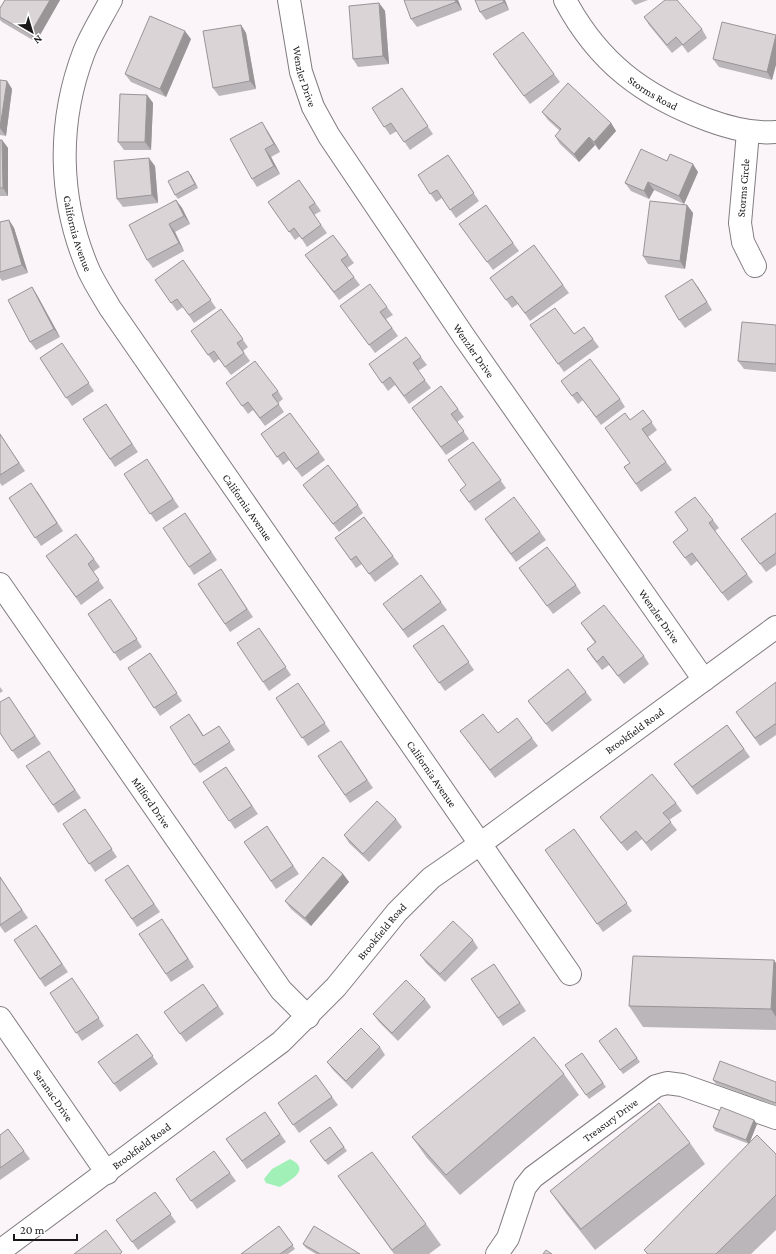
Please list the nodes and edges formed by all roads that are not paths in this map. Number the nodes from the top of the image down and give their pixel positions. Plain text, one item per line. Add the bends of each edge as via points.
1 (111, 0) edge
2 (289, 0) edge
3 (564, 0) edge
4 (748, 132) junction
5 (776, 132) edge
6 (755, 266) dead end
7 (0, 584) edge
8 (776, 627) edge
9 (704, 680) junction
10 (480, 844) junction
11 (570, 974) dead end
12 (308, 1017) junction
13 (0, 1018) edge
14 (776, 1118) edge
15 (107, 1173) junction
16 (0, 1251) edge
17 (497, 1254) edge

1 - 10 street, California Avenue via 85,50 74,82 66,119 63,160 66,197 76,237 90,272 110,308
2 - 9 street, Wenzler Drive via 301,72 313,107 329,136 465,338
3 - 4 street, Storms Road via 593,44 618,70 647,92 682,110
4 - 5 street, Storms Road
4 - 6 street, Storms Circle via 740,223 743,242
7 - 12 street, Milford Drive via 281,990
8 - 9 street, Brookfield Road
9 - 10 street, Brookfield Road
10 - 11 street, California Avenue
10 - 12 street, Brookfield Road via 431,878 397,912
12 - 15 street, Brookfield Road via 281,1042
13 - 15 street, Saranac Drive
14 - 17 street, Treasury Drive via 682,1085 667,1083 656,1086 533,1177 525,1187 508,1238
15 - 16 street, Brookfield Road

